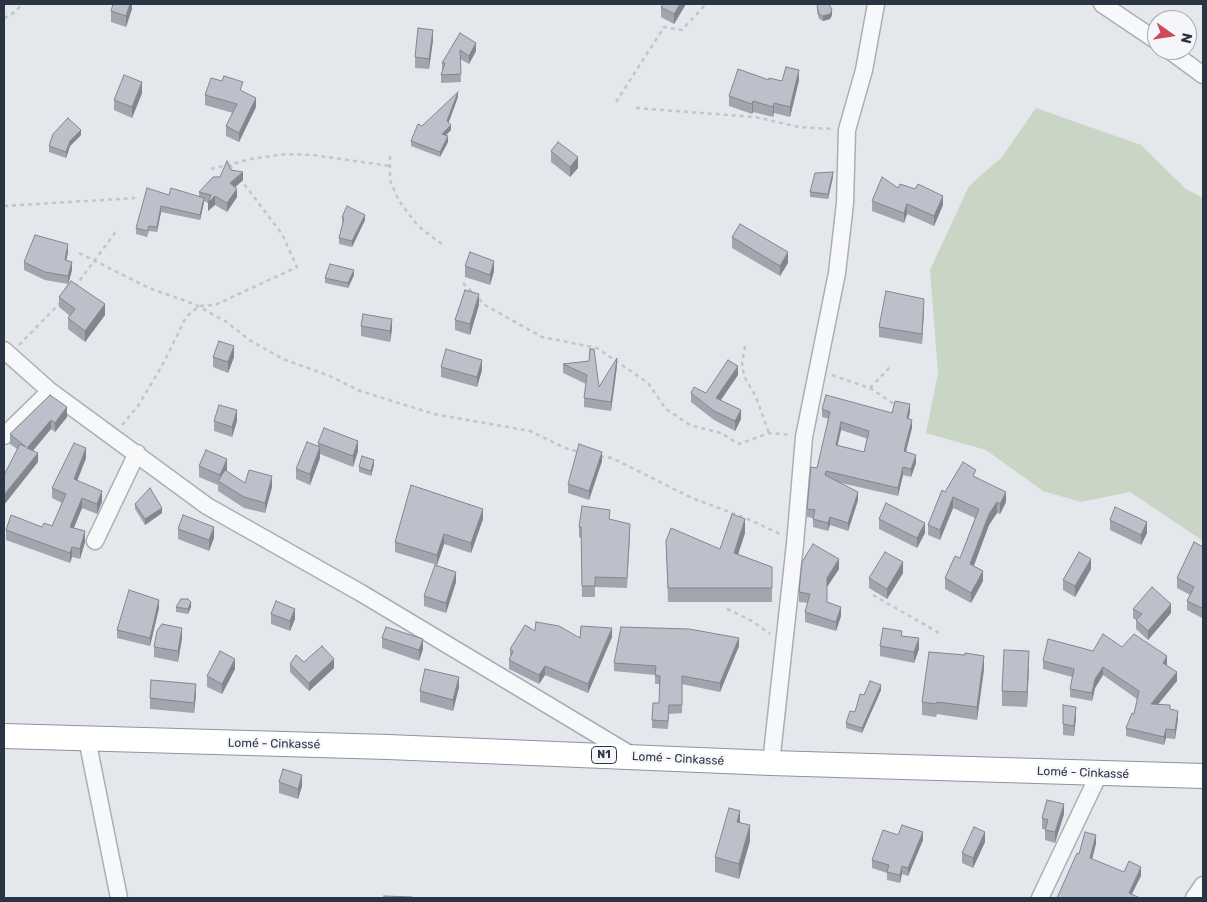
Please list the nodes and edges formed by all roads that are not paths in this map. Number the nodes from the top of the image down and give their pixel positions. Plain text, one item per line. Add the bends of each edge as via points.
1 (876, 4) edge
2 (1102, 4) edge
3 (1147, 34) edge
4 (1183, 60) edge
5 (1203, 75) edge
6 (7, 353) edge
7 (50, 391) junction
8 (4, 436) edge
9 (137, 452) junction
10 (95, 541) dead end
11 (4, 736) edge
12 (87, 739) junction
13 (635, 757) junction
14 (771, 763) junction
15 (1099, 774) junction
16 (1203, 776) edge
17 (1203, 885) edge
18 (119, 898) edge
19 (1040, 898) edge
20 (1194, 898) edge

1 - 14 street via 864,70 847,130 845,203 838,273 804,436
2 - 3 street
4 - 5 street
6 - 7 street
7 - 8 street
7 - 9 street
9 - 10 street
9 - 13 street via 207,506 361,593
11 - 12 highway, Lomé - Cinkassé / N1
12 - 13 highway, Lomé - Cinkassé / N1 via 388,746
12 - 18 street
13 - 14 highway, Lomé - Cinkassé / N1
14 - 15 highway, Lomé - Cinkassé / N1
15 - 16 highway, Lomé - Cinkassé / N1
15 - 19 street
17 - 20 street

